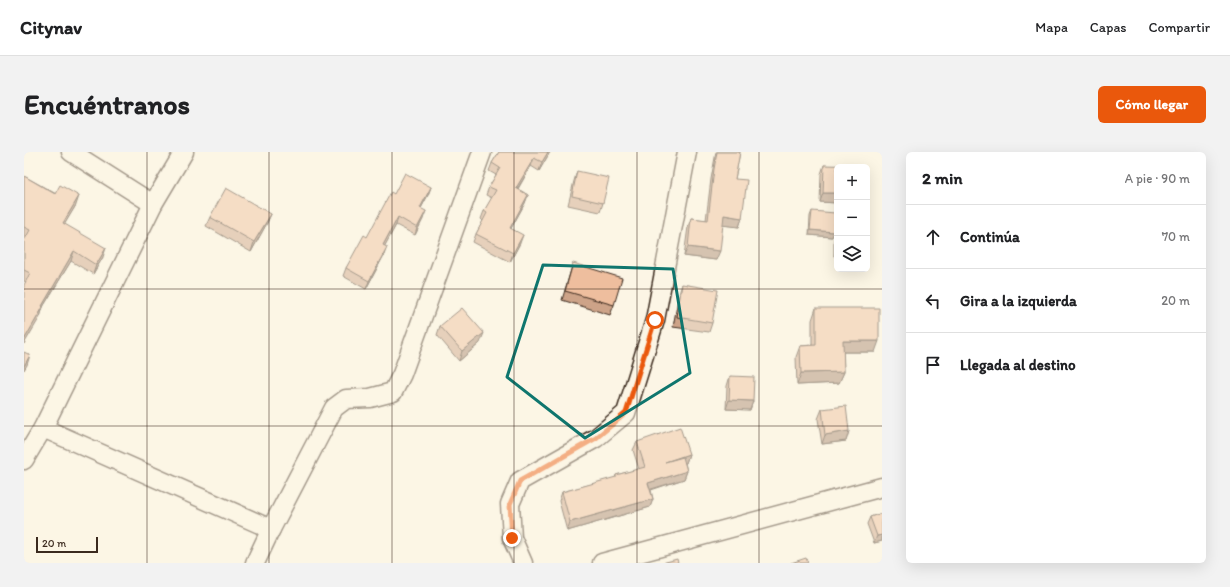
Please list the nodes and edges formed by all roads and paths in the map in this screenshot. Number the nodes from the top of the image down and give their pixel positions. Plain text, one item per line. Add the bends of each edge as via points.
1 (71, 152) edge
2 (184, 152) edge
3 (482, 152) edge
4 (687, 152) edge
5 (153, 204) junction
6 (43, 428) junction
7 (24, 460) edge
8 (882, 487) edge
9 (271, 529) junction
10 (255, 563) edge
11 (523, 563) edge
12 (602, 563) edge

1 - 5 street
2 - 5 street
3 - 9 street via 405,366 393,392 370,398 346,399 334,408
4 - 11 street via 655,320 626,413 596,438 520,481 510,504 512,538
5 - 6 street
6 - 7 street
6 - 9 street
8 - 12 street
9 - 10 street

